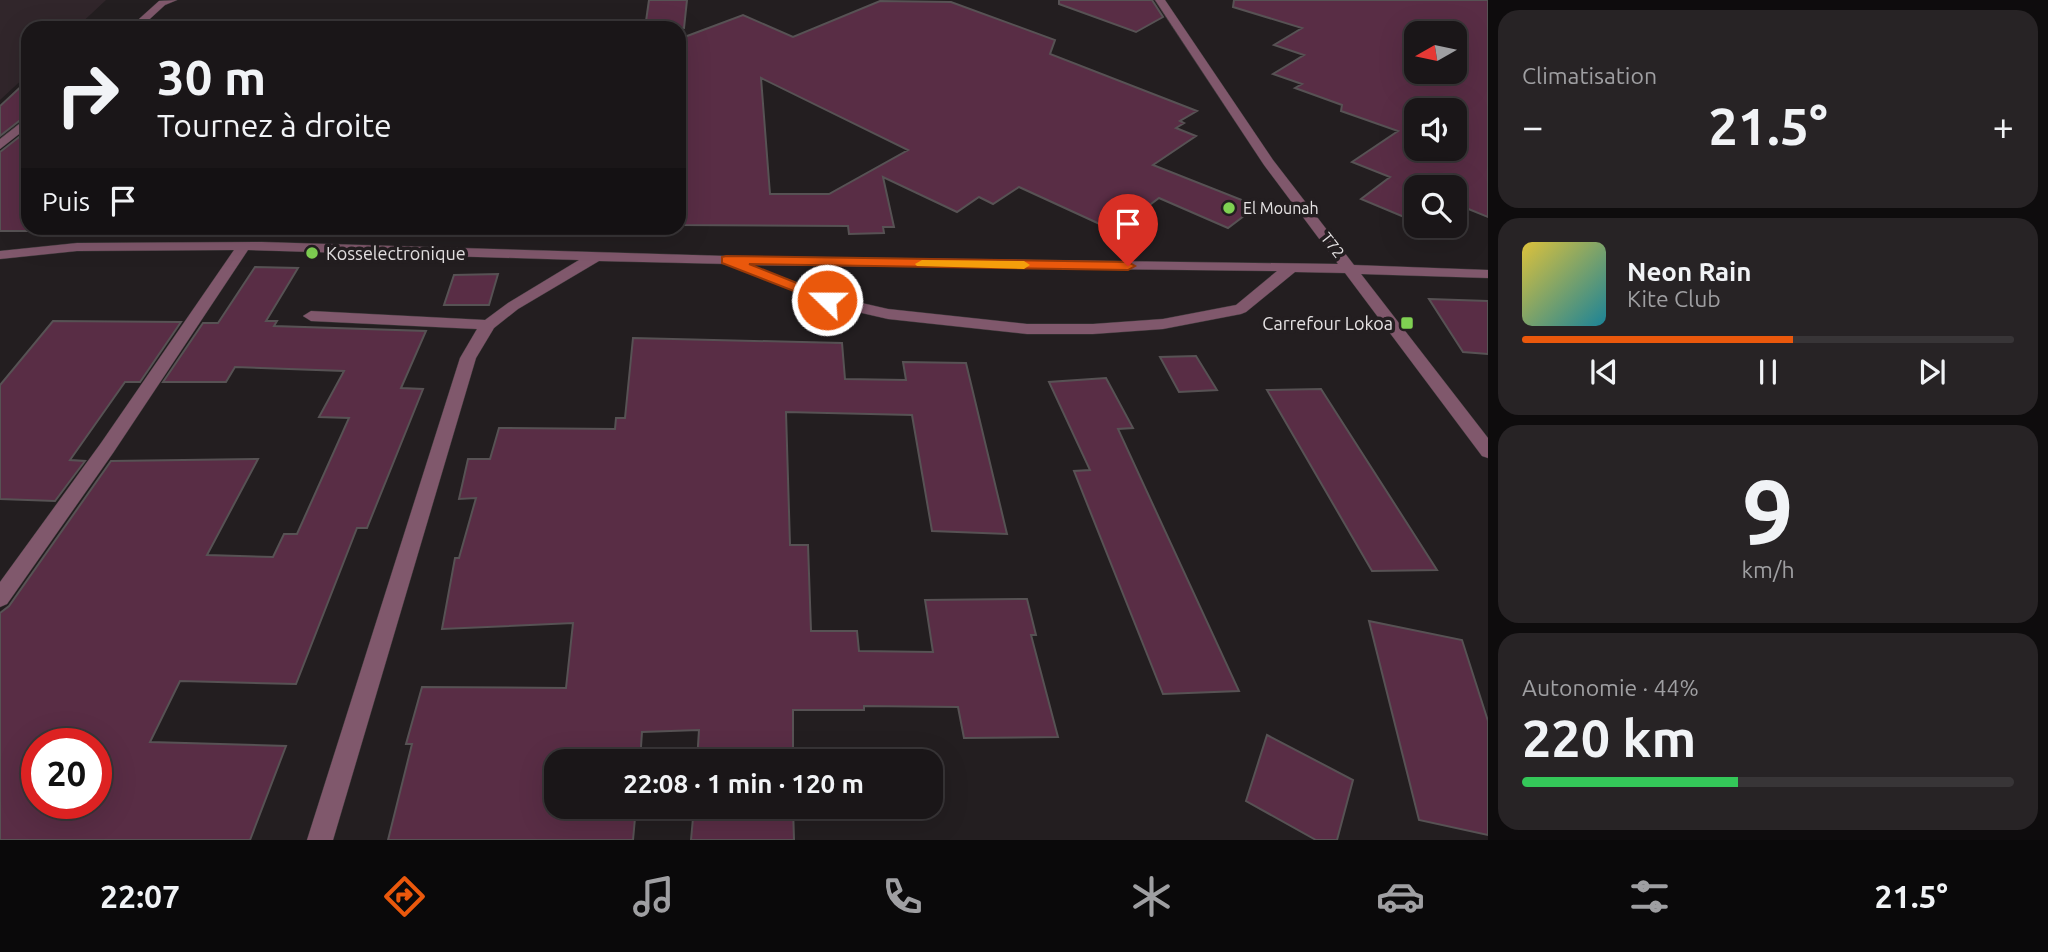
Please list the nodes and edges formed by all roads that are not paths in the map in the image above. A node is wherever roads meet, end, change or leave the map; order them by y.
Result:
1 (145, 0) edge
2 (1160, 0) edge
3 (167, 2) edge
4 (143, 21) edge
5 (21, 127) edge
6 (0, 145) edge
7 (244, 246) junction
8 (0, 255) edge
9 (596, 256) junction
10 (726, 260) junction
11 (1291, 267) junction
12 (1352, 269) junction
13 (1488, 274) edge
14 (311, 316) dead end
15 (488, 325) junction
16 (1488, 451) edge
17 (0, 598) edge
18 (320, 840) edge

1 - 3 street
2 - 12 street, T72
3 - 4 street
5 - 6 street
7 - 8 street
7 - 9 street
7 - 17 street
9 - 10 street
9 - 15 street
10 - 11 street
10 - 11 street
11 - 12 street
12 - 13 street
12 - 16 street, T72
14 - 15 street
15 - 18 street

